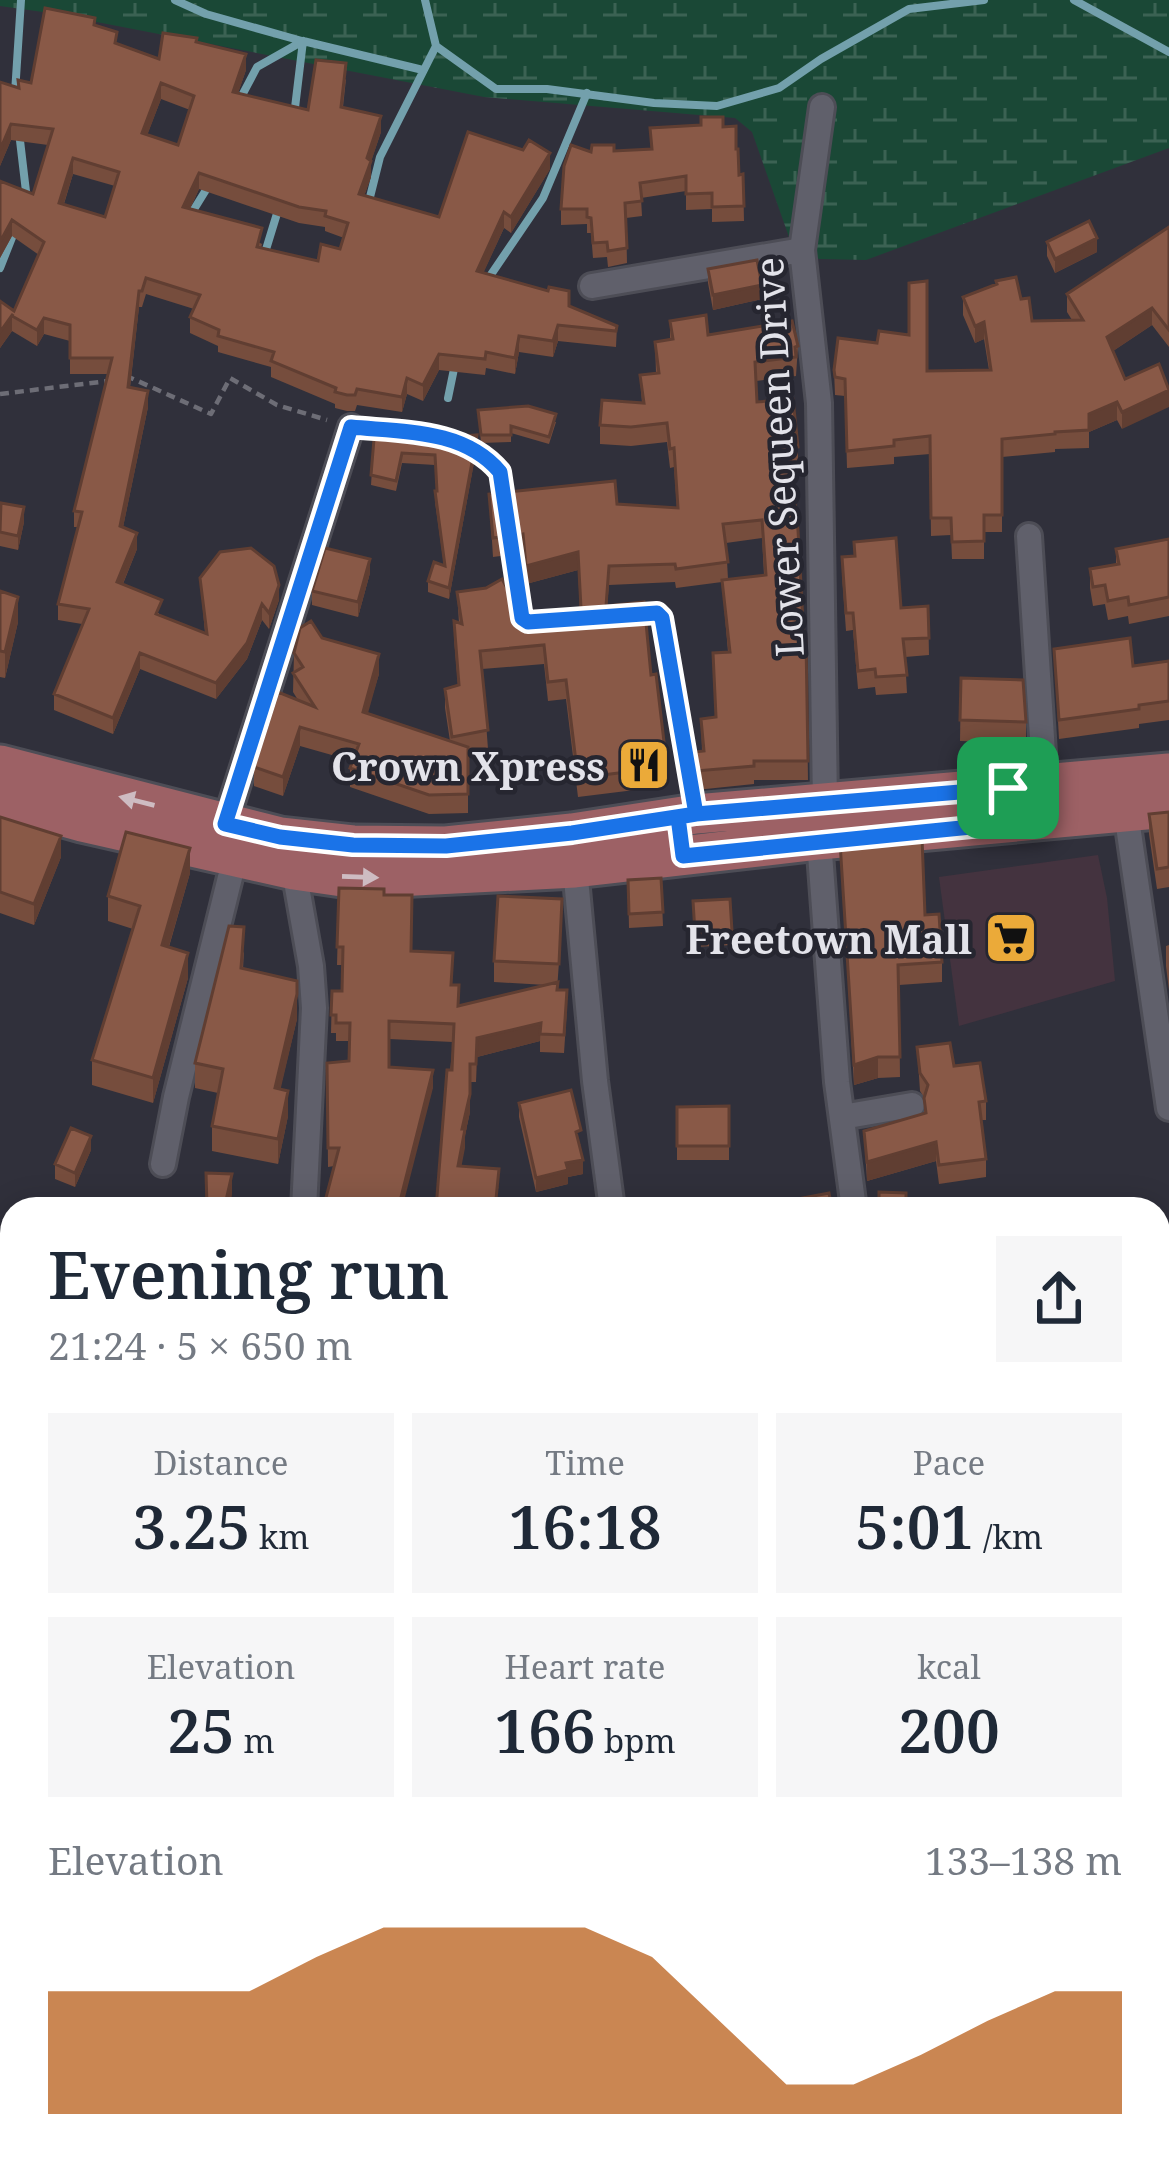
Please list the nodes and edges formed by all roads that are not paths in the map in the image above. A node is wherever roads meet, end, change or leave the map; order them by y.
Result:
1 (822, 107) dead end
2 (802, 250) junction
3 (592, 286) dead end
4 (351, 427) road end
5 (1029, 536) dead end
6 (0, 765) edge
7 (1169, 773) edge
8 (1021, 798) junction
9 (0, 799) edge
10 (1169, 808) edge
11 (1126, 812) junction
12 (822, 822) junction
13 (686, 829) junction
14 (230, 840) junction
15 (575, 868) junction
16 (294, 871) junction
17 (912, 1105) dead end
18 (1169, 1108) edge
19 (842, 1117) junction
20 (163, 1164) dead end
21 (305, 1197) edge
22 (610, 1197) edge
23 (852, 1197) edge

1 - 2 street, Lower Sequeen Drive
2 - 3 street
2 - 12 street, Lower Sequeen Drive
4 - 14 street
5 - 8 street
14 -> 6 main road
7 - 8 main road
8 - 11 main road
8 - 12 main road
9 - 14 main road
10 - 11 main road
11 - 18 street
12 - 13 main road
12 - 19 street, Lower Sequeen Drive
13 - 14 main road
13 - 15 main road
14 - 16 main road
14 - 20 street
16 -> 15 main road
15 - 22 street
16 - 21 street
17 - 19 street
19 - 23 street, Lower Sequeen Drive

